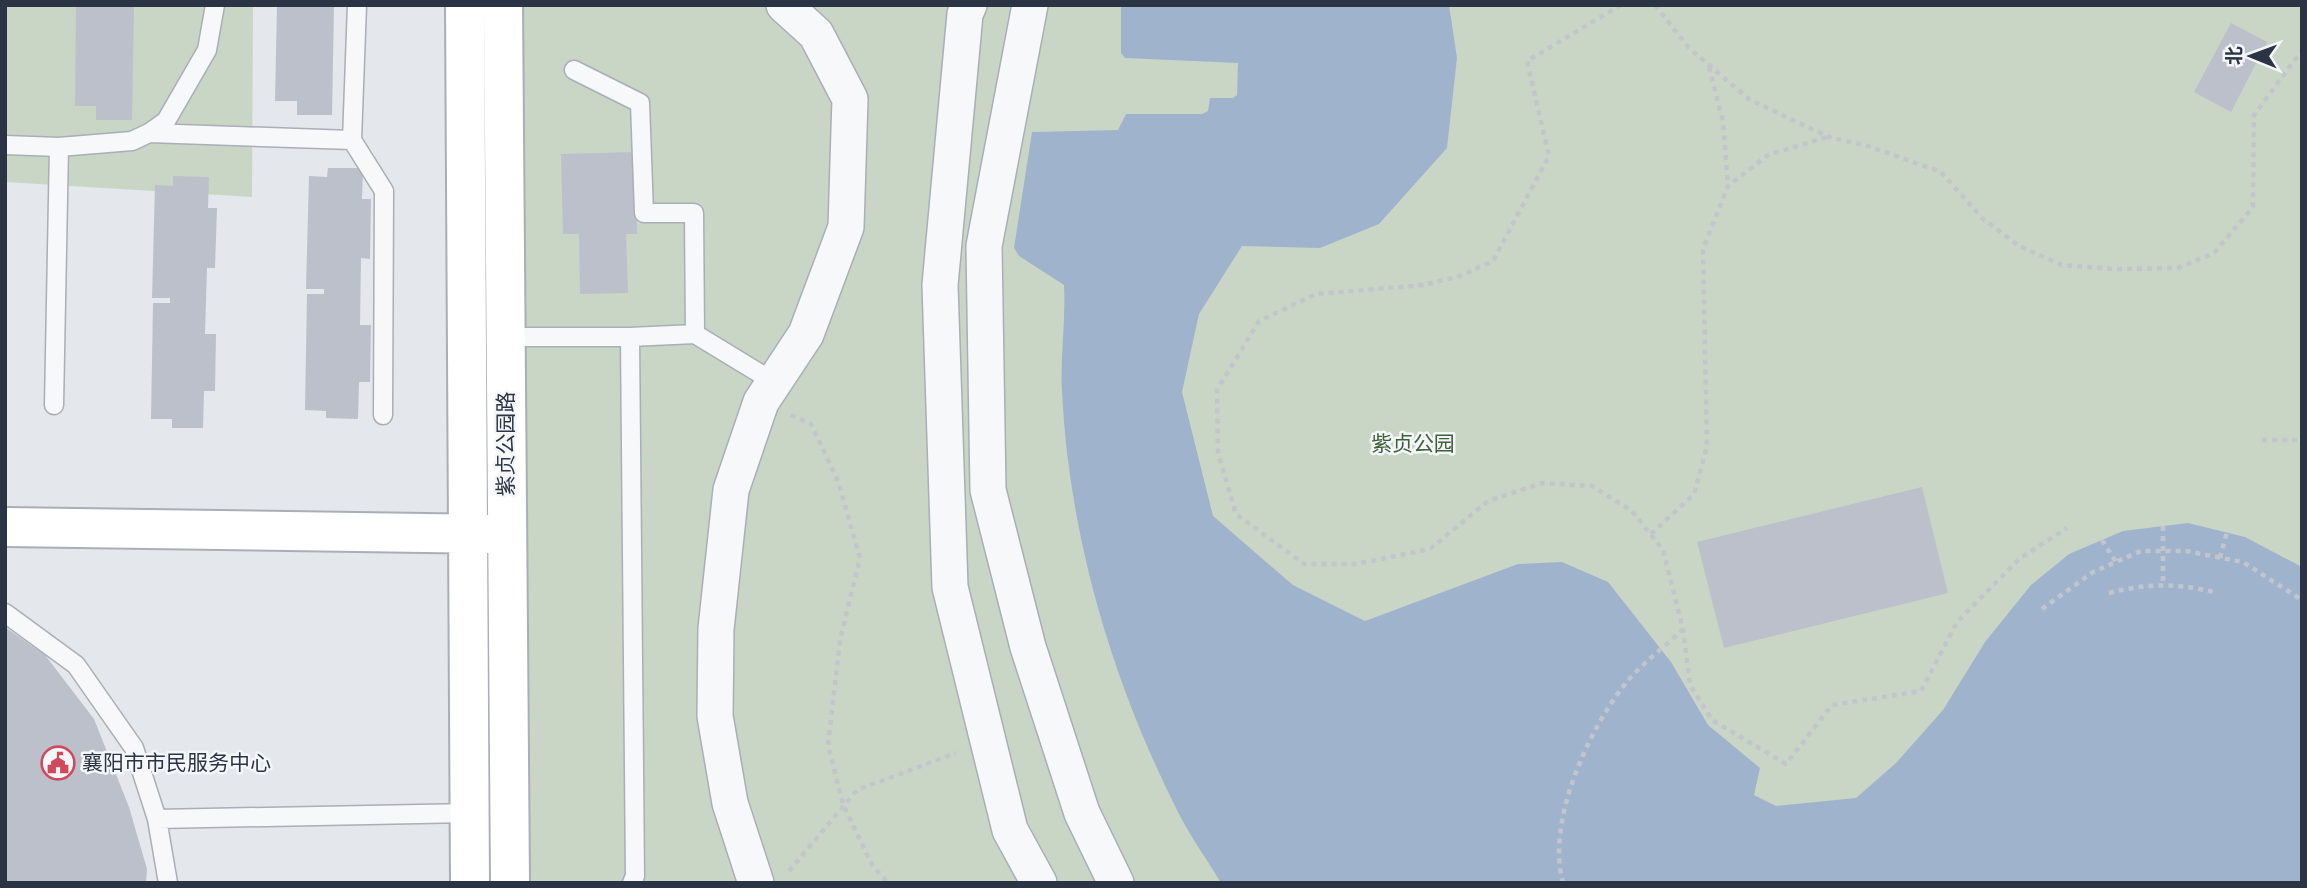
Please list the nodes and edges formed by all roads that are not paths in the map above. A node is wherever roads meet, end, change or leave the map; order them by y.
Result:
1 (215, 5) edge
2 (357, 5) edge
3 (465, 5) edge
4 (503, 5) edge
5 (784, 5) edge
6 (969, 5) edge
7 (1030, 5) edge
8 (574, 70) dead end
9 (149, 133) junction
10 (352, 140) junction
11 (5, 145) edge
12 (59, 147) junction
13 (695, 334) junction
14 (505, 337) junction
15 (629, 337) junction
16 (768, 392) junction
17 (54, 405) dead end
18 (383, 415) dead end
19 (5, 527) edge
20 (468, 534) junction
21 (507, 534) junction
22 (5, 613) edge
23 (470, 813) junction
24 (157, 819) junction
25 (772, 878) edge
26 (168, 883) edge
27 (470, 883) edge
28 (510, 883) edge
29 (632, 883) edge
30 (1039, 883) edge
31 (1116, 883) edge

1 - 9 lane
2 - 10 lane
3 - 20 street, 紫贞公园路
4 - 14 street, 紫贞公园路
5 - 16 street
6 - 30 street
7 - 31 street
8 - 13 lane
9 - 10 lane
9 - 12 lane
10 - 18 lane
11 - 12 lane
12 - 17 lane
13 - 15 lane
13 - 16 lane
14 - 15 lane
14 - 21 street, 紫贞公园路
15 - 29 lane
16 - 25 street
19 - 20 street
20 - 21 street
20 - 23 street, 紫贞公园路
21 - 28 street, 紫贞公园路
22 - 24 lane
23 - 24 lane
23 - 27 street, 紫贞公园路
24 - 26 lane

